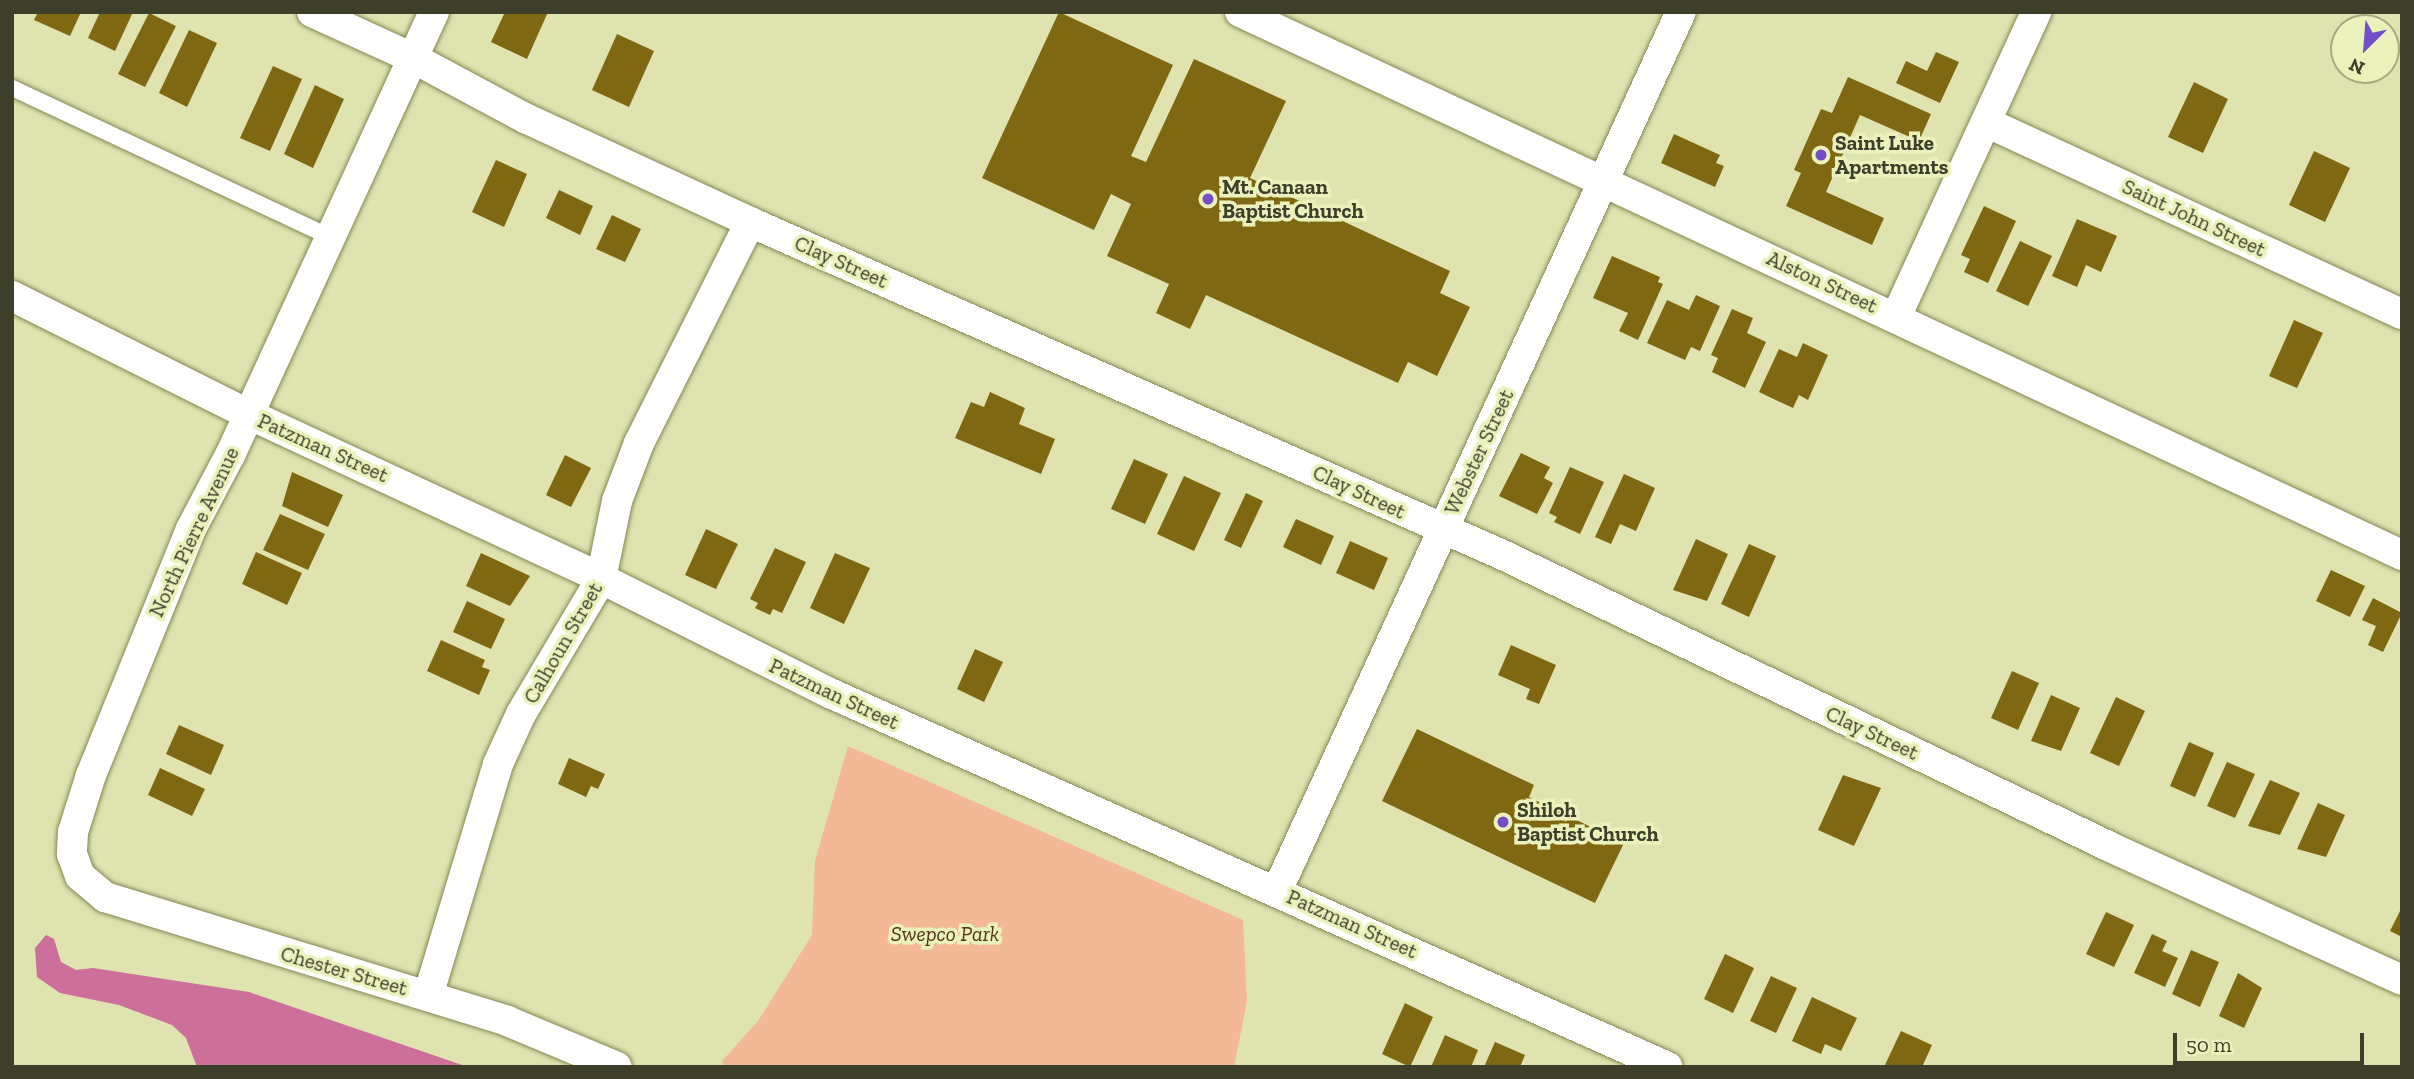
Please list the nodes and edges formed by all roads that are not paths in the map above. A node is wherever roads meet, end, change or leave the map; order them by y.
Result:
1 (312, 12) edge
2 (434, 12) edge
3 (1240, 12) edge
4 (1681, 12) edge
5 (2036, 12) edge
6 (1270, 20) edge
7 (413, 58) junction
8 (12, 88) edge
9 (1986, 122) junction
10 (1603, 184) junction
11 (750, 222) junction
12 (330, 237) junction
13 (12, 296) edge
14 (2402, 314) edge
15 (1896, 317) junction
16 (248, 414) junction
17 (1442, 531) junction
18 (2402, 555) edge
19 (601, 579) junction
20 (77, 869) joint
21 (1277, 891) junction
22 (2402, 980) edge
23 (428, 996) junction
24 (617, 1067) edge
25 (1668, 1067) edge

1 - 7 street, Clay Street
2 - 7 street, North Pierre Avenue
3 - 6 street, Alston Street
4 - 10 street, Webster Street
5 - 9 street
6 - 10 street, Alston Street
7 - 11 street, Clay Street
7 - 12 street, North Pierre Avenue
8 - 12 lane
9 - 14 street, Saint John Street
9 - 15 street
10 - 15 street, Alston Street
10 - 17 street, Webster Street
11 - 17 street, Clay Street
11 - 19 street, Calhoun Street
12 - 16 street, North Pierre Avenue
13 - 16 street, Patzman Street
15 - 18 street, Alston Street
16 - 19 street, Patzman Street
16 - 20 street, North Pierre Avenue
17 - 21 street, Webster Street
17 - 22 street, Clay Street
19 - 21 street, Patzman Street
19 - 23 street, Calhoun Street
20 - 23 street, Chester Street
21 - 25 street, Patzman Street
23 - 24 street, Chester Street

